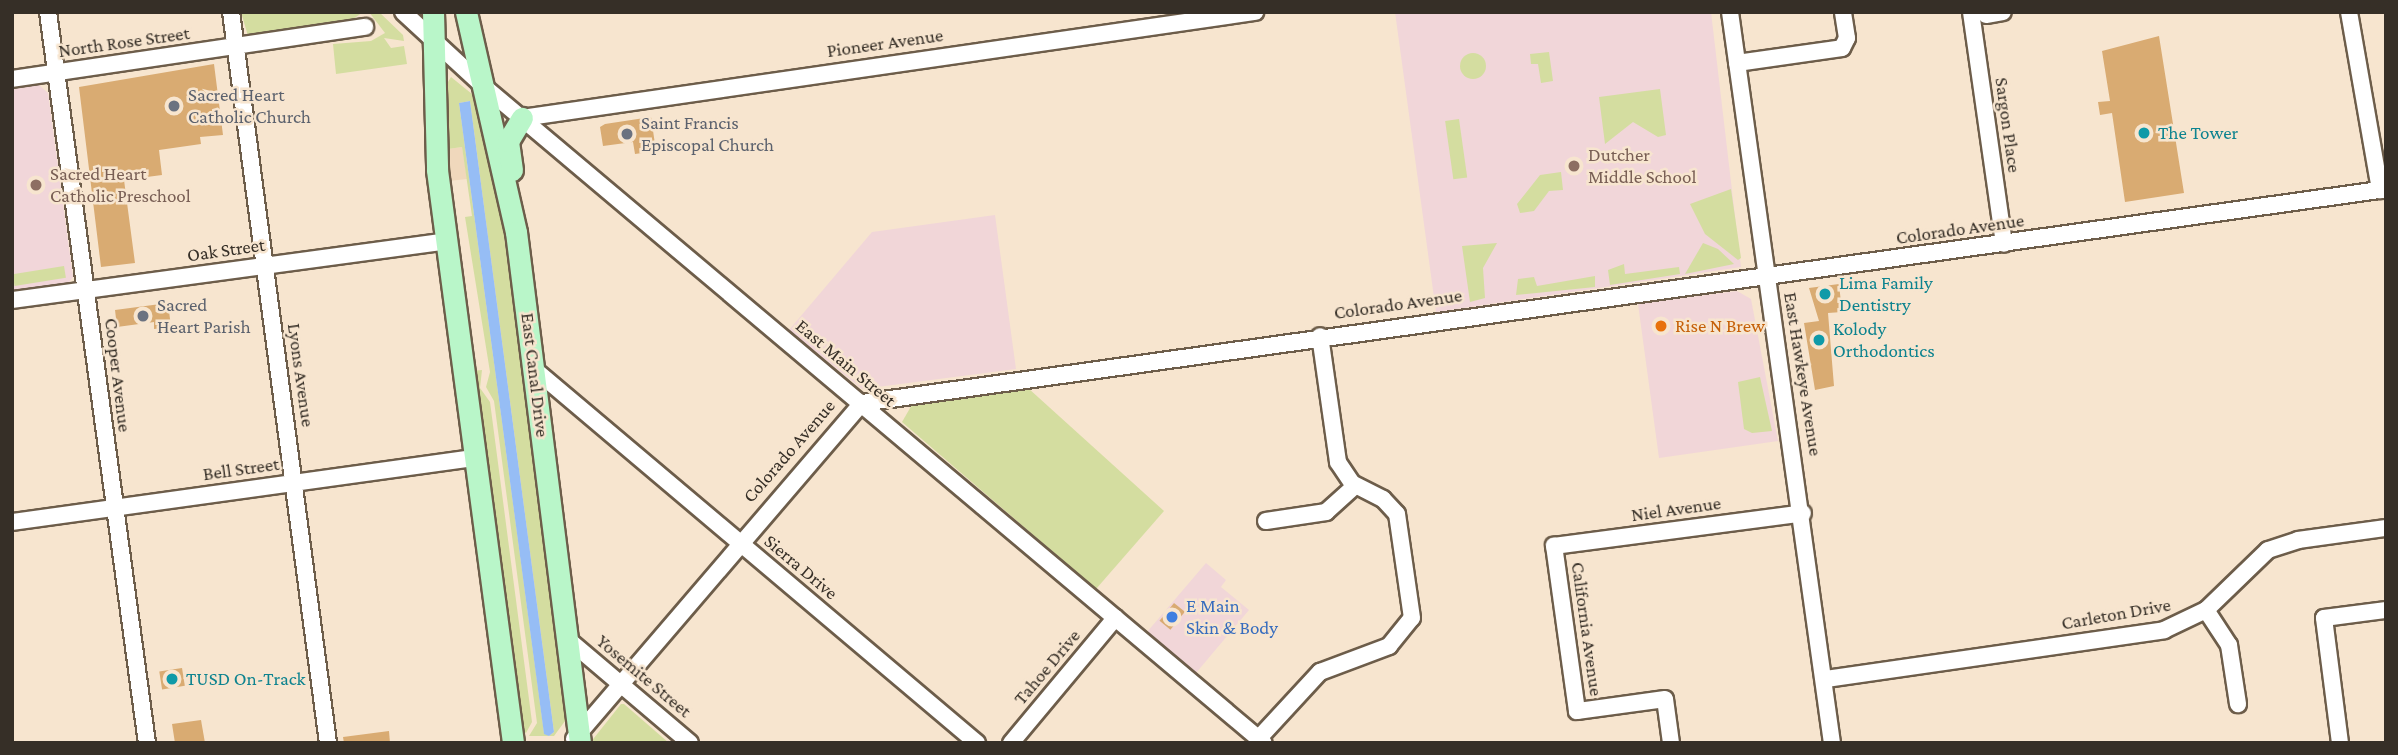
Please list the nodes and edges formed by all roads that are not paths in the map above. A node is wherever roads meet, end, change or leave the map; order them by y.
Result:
1 (48, 12) edge
2 (231, 12) edge
3 (403, 12) edge
4 (433, 12) edge
5 (466, 12) edge
6 (1255, 12) edge
7 (1730, 12) edge
8 (1843, 12) edge
9 (2003, 12) edge
10 (2348, 12) edge
11 (1978, 14) edge
12 (1143, 20) edge
13 (365, 27) dead end
14 (433, 38) junction
15 (236, 48) junction
16 (1737, 63) junction
17 (57, 73) junction
18 (12, 79) edge
19 (481, 84) junction
20 (522, 118) junction
21 (2383, 190) edge
22 (516, 232) junction
23 (446, 241) junction
24 (2004, 244) junction
25 (265, 266) junction
26 (1766, 277) junction
27 (86, 290) junction
28 (12, 300) edge
29 (1320, 336) junction
30 (534, 369) junction
31 (906, 395) junction
32 (862, 403) junction
33 (904, 439) junction
34 (475, 458) junction
35 (294, 483) junction
36 (1355, 486) junction
37 (114, 508) junction
38 (1803, 513) junction
39 (1266, 521) dead end
40 (12, 522) edge
41 (2386, 528) edge
42 (739, 542) junction
43 (1554, 547) joint
44 (2206, 610) junction
45 (2386, 610) edge
46 (1115, 618) junction
47 (571, 642) junction
48 (1826, 679) junction
49 (620, 683) junction
50 (2238, 704) dead end
51 (577, 739) edge
52 (1261, 740) edge
53 (147, 743) edge
54 (328, 743) edge
55 (513, 743) edge
56 (690, 743) edge
57 (977, 743) edge
58 (1011, 743) edge
59 (1671, 743) edge
60 (1832, 743) edge
61 (2340, 743) edge

1 - 17 street, Cooper Avenue
2 - 15 street, Lyons Avenue
3 - 14 street, East Main Street
4 - 14 main road
5 - 19 main road, East Canal Drive
6 - 12 street, Pioneer Avenue
7 - 16 street, East Hawkeye Avenue
8 - 16 street
9 - 11 street
10 - 21 street
11 - 24 street, Sargon Place
12 - 20 street, Pioneer Avenue
13 - 15 street, North Rose Street
14 - 19 street, East Main Street
14 - 23 main road
15 - 17 street, North Rose Street
15 - 25 street, Lyons Avenue
16 - 26 street, East Hawkeye Avenue
17 - 18 street, North Rose Street
17 - 27 street, Cooper Avenue
19 - 20 street, East Main Street
19 - 22 main road, East Canal Drive
20 - 22 main road
20 - 32 street, East Main Street
21 - 24 street, Colorado Avenue
22 - 30 main road, East Canal Drive
23 - 25 street, Oak Street
23 - 34 main road
24 - 26 street, Colorado Avenue
25 - 27 street, Oak Street
25 - 35 street, Lyons Avenue
26 - 29 street, Colorado Avenue
26 - 38 street, East Hawkeye Avenue
27 - 28 street, Oak Street
27 - 37 street, Cooper Avenue
29 - 31 street, Colorado Avenue
29 - 36 street
30 - 42 street, Sierra Drive
30 - 47 main road, East Canal Drive
31 - 32 street, Colorado Avenue
31 - 33 street
32 - 33 street, East Main Street
32 - 42 street, Colorado Avenue
33 - 46 street, East Main Street
34 - 35 street, Bell Street
34 - 55 main road
35 - 37 street, Bell Street
35 - 54 street, Lyons Avenue
36 - 39 street
36 - 52 street
37 - 40 street, Bell Street
37 - 53 street, Cooper Avenue
38 - 43 street, Niel Avenue
38 - 48 street, East Hawkeye Avenue
41 - 44 street, Carleton Drive
42 - 49 street, Colorado Avenue
42 - 57 street, Sierra Drive
43 - 59 street, California Avenue
44 - 48 street, Carleton Drive
44 - 50 street
45 - 61 street
46 - 52 street, East Main Street
46 - 58 street, Tahoe Drive
47 - 49 street, Yosemite Street
47 - 51 main road, East Canal Drive
48 - 60 street, East Hawkeye Avenue
49 - 51 street, Colorado Avenue
49 - 56 street, Yosemite Street

